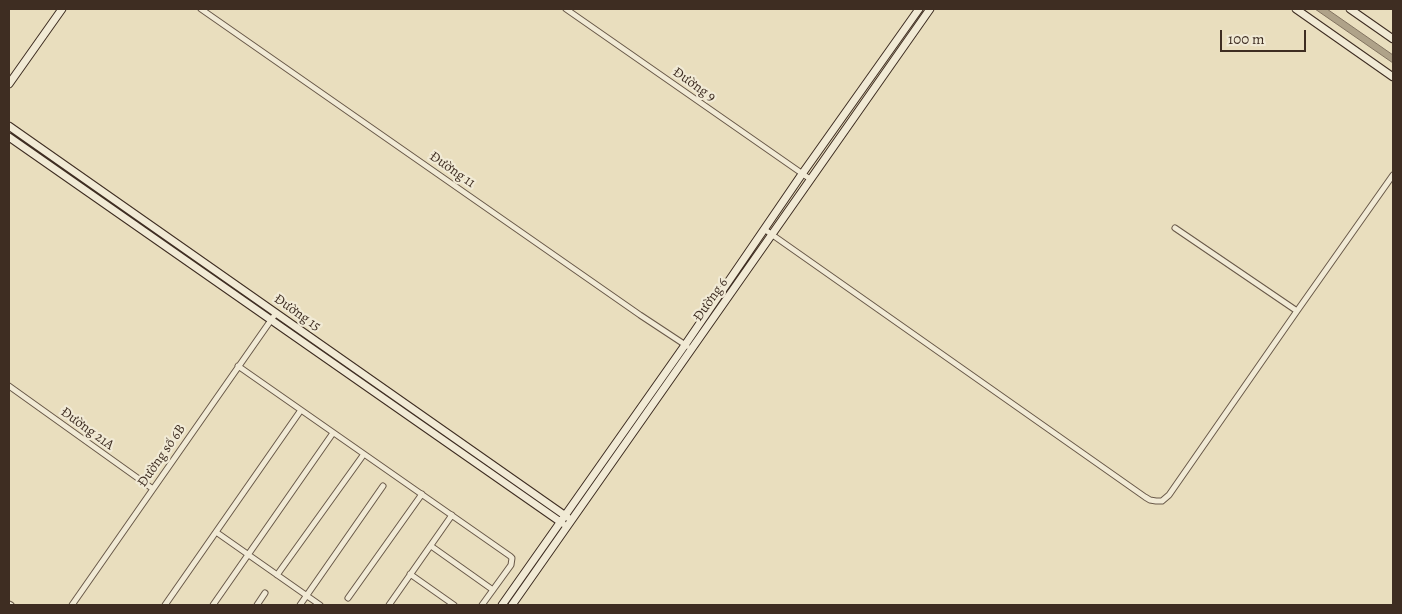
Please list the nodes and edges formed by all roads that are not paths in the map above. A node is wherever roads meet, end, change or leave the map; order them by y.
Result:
1 (62, 9) edge
2 (200, 9) edge
3 (566, 9) edge
4 (919, 9) edge
5 (928, 9) edge
6 (1296, 9) edge
7 (1350, 9) edge
8 (1393, 39) edge
9 (1393, 78) edge
10 (9, 84) edge
11 (9, 126) edge
12 (9, 137) edge
13 (802, 174) junction
14 (1393, 175) edge
15 (810, 179) junction
16 (1175, 228) dead end
17 (764, 229) junction
18 (772, 234) junction
19 (1297, 311) junction
20 (276, 313) junction
21 (271, 320) junction
22 (688, 347) junction
23 (238, 366) junction
24 (9, 386) edge
25 (301, 410) junction
26 (333, 433) junction
27 (465, 450) junction
28 (364, 454) junction
29 (383, 486) dead end
30 (153, 489) junction
31 (422, 494) junction
32 (452, 515) junction
33 (562, 519) junction
34 (569, 523) junction
35 (216, 532) junction
36 (431, 546) junction
37 (248, 554) junction
38 (277, 574) junction
39 (410, 574) junction
40 (493, 590) junction
41 (265, 592) dead end
42 (307, 596) junction
43 (348, 598) dead end
44 (72, 605) edge
45 (166, 605) edge
46 (213, 605) edge
47 (257, 605) edge
48 (300, 605) edge
49 (320, 605) edge
50 (390, 605) edge
51 (454, 605) edge
52 (482, 605) edge
53 (502, 605) edge
54 (512, 605) edge

1 - 10 main road
2 - 22 street, Đường 11
3 - 13 street, Đường 9
4 - 13 main road, Đường 6
5 - 15 main road, Đường 6
6 - 9 main road
7 - 8 main road
11 - 20 main road, Đường 15
12 - 21 main road, Đường 15
13 - 15 street, Đường 9
13 - 17 main road, Đường 6
14 - 19 street
15 - 18 main road, Đường 6
16 - 19 street
17 - 18 street
17 - 22 main road, Đường 6
18 - 19 street
18 - 22 main road, Đường 6
20 - 21 street, Đường số 6B
20 - 27 main road, Đường 15
21 - 23 street, Đường số 6B
21 - 27 main road, Đường 15
22 - 33 main road, Đường 6
22 - 34 main road, Đường 6
23 - 25 street
23 - 30 street, Đường số 6B
24 - 30 street, Đường 21A
25 - 26 street
25 - 35 street
26 - 28 street
26 - 37 street
27 - 33 main road, Đường 15
28 - 31 street
28 - 38 street
29 - 42 street
30 - 44 street, Đường số 6B
31 - 32 street
31 - 43 street
32 - 36 street
32 - 40 street
33 - 34 main road, Đường 15
33 - 53 main road, Đường 6
34 - 54 main road, Đường 6
35 - 37 street
35 - 45 street
36 - 39 street
36 - 40 street
37 - 38 street
37 - 46 street
38 - 42 street
39 - 50 street
39 - 51 street
40 - 52 street
41 - 47 street
42 - 48 street
42 - 49 street

